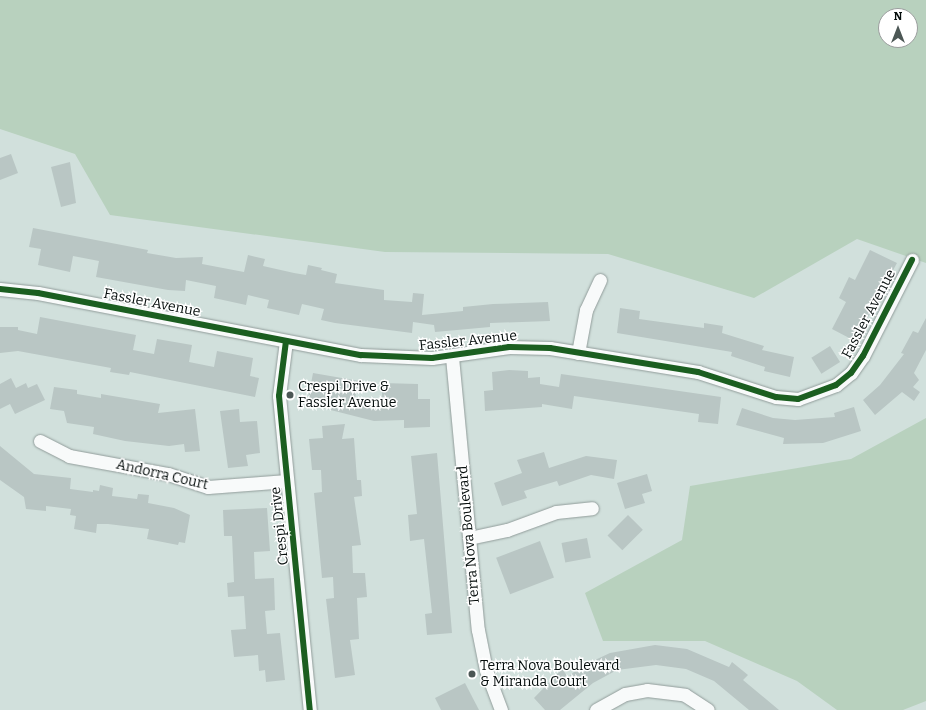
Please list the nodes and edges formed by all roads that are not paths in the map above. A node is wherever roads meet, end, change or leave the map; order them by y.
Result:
1 (912, 260) dead end
2 (600, 280) dead end
3 (0, 289) edge
4 (286, 341) junction
5 (578, 353) junction
6 (452, 357) junction
7 (40, 441) dead end
8 (287, 481) junction
9 (592, 508) dead end
10 (469, 538) junction
11 (310, 710) edge
12 (501, 710) edge
13 (596, 710) edge
14 (708, 710) edge

1 - 5 street, Fassler Avenue
2 - 5 street
3 - 4 street, Fassler Avenue
4 - 6 street, Fassler Avenue
4 - 8 street, Crespi Drive
5 - 6 street, Fassler Avenue
6 - 10 street, Terra Nova Boulevard
7 - 8 street, Andorra Court
8 - 11 street, Crespi Drive
9 - 10 street
10 - 12 street, Terra Nova Boulevard
13 - 14 street

